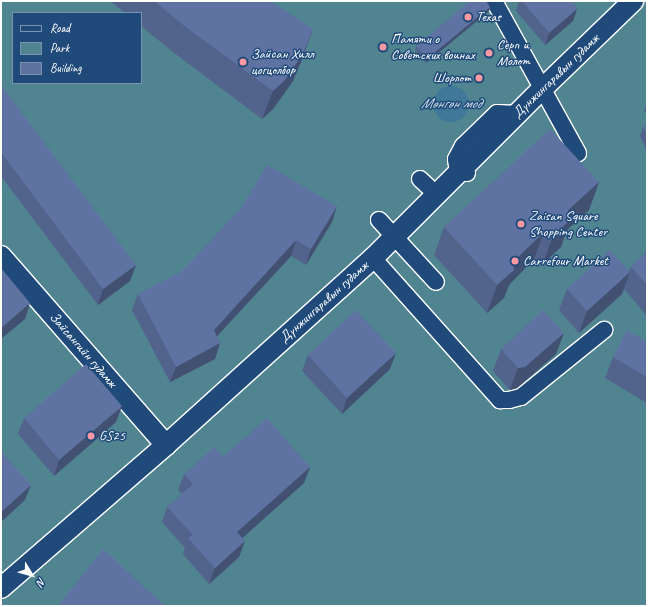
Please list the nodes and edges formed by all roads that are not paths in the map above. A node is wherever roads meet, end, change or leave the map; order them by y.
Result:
1 (494, 1) edge
2 (633, 1) edge
3 (538, 92) junction
4 (578, 153) dead end
5 (458, 172) junction
6 (420, 179) dead end
7 (436, 194) junction
8 (379, 220) dead end
9 (394, 236) junction
10 (1, 256) edge
11 (372, 258) junction
12 (436, 282) dead end
13 (604, 330) dead end
14 (166, 445) junction
15 (1, 588) edge

1 - 3 street
2 - 3 main road, Дүнжингаравын гудамж
3 - 4 street
3 - 5 main road, Дүнжингаравын гудамж
3 - 5 street
5 - 7 main road, Дүнжингаравын гудамж
6 - 7 street
7 - 9 main road, Дүнжингаравын гудамж
8 - 9 street
9 - 11 main road, Дүнжингаравын гудамж
9 - 12 street
10 - 14 main road, Зайсангийн гудамж
11 - 13 street
11 - 14 main road, Дүнжингаравын гудамж
14 - 15 main road, Дүнжингаравын гудамж

